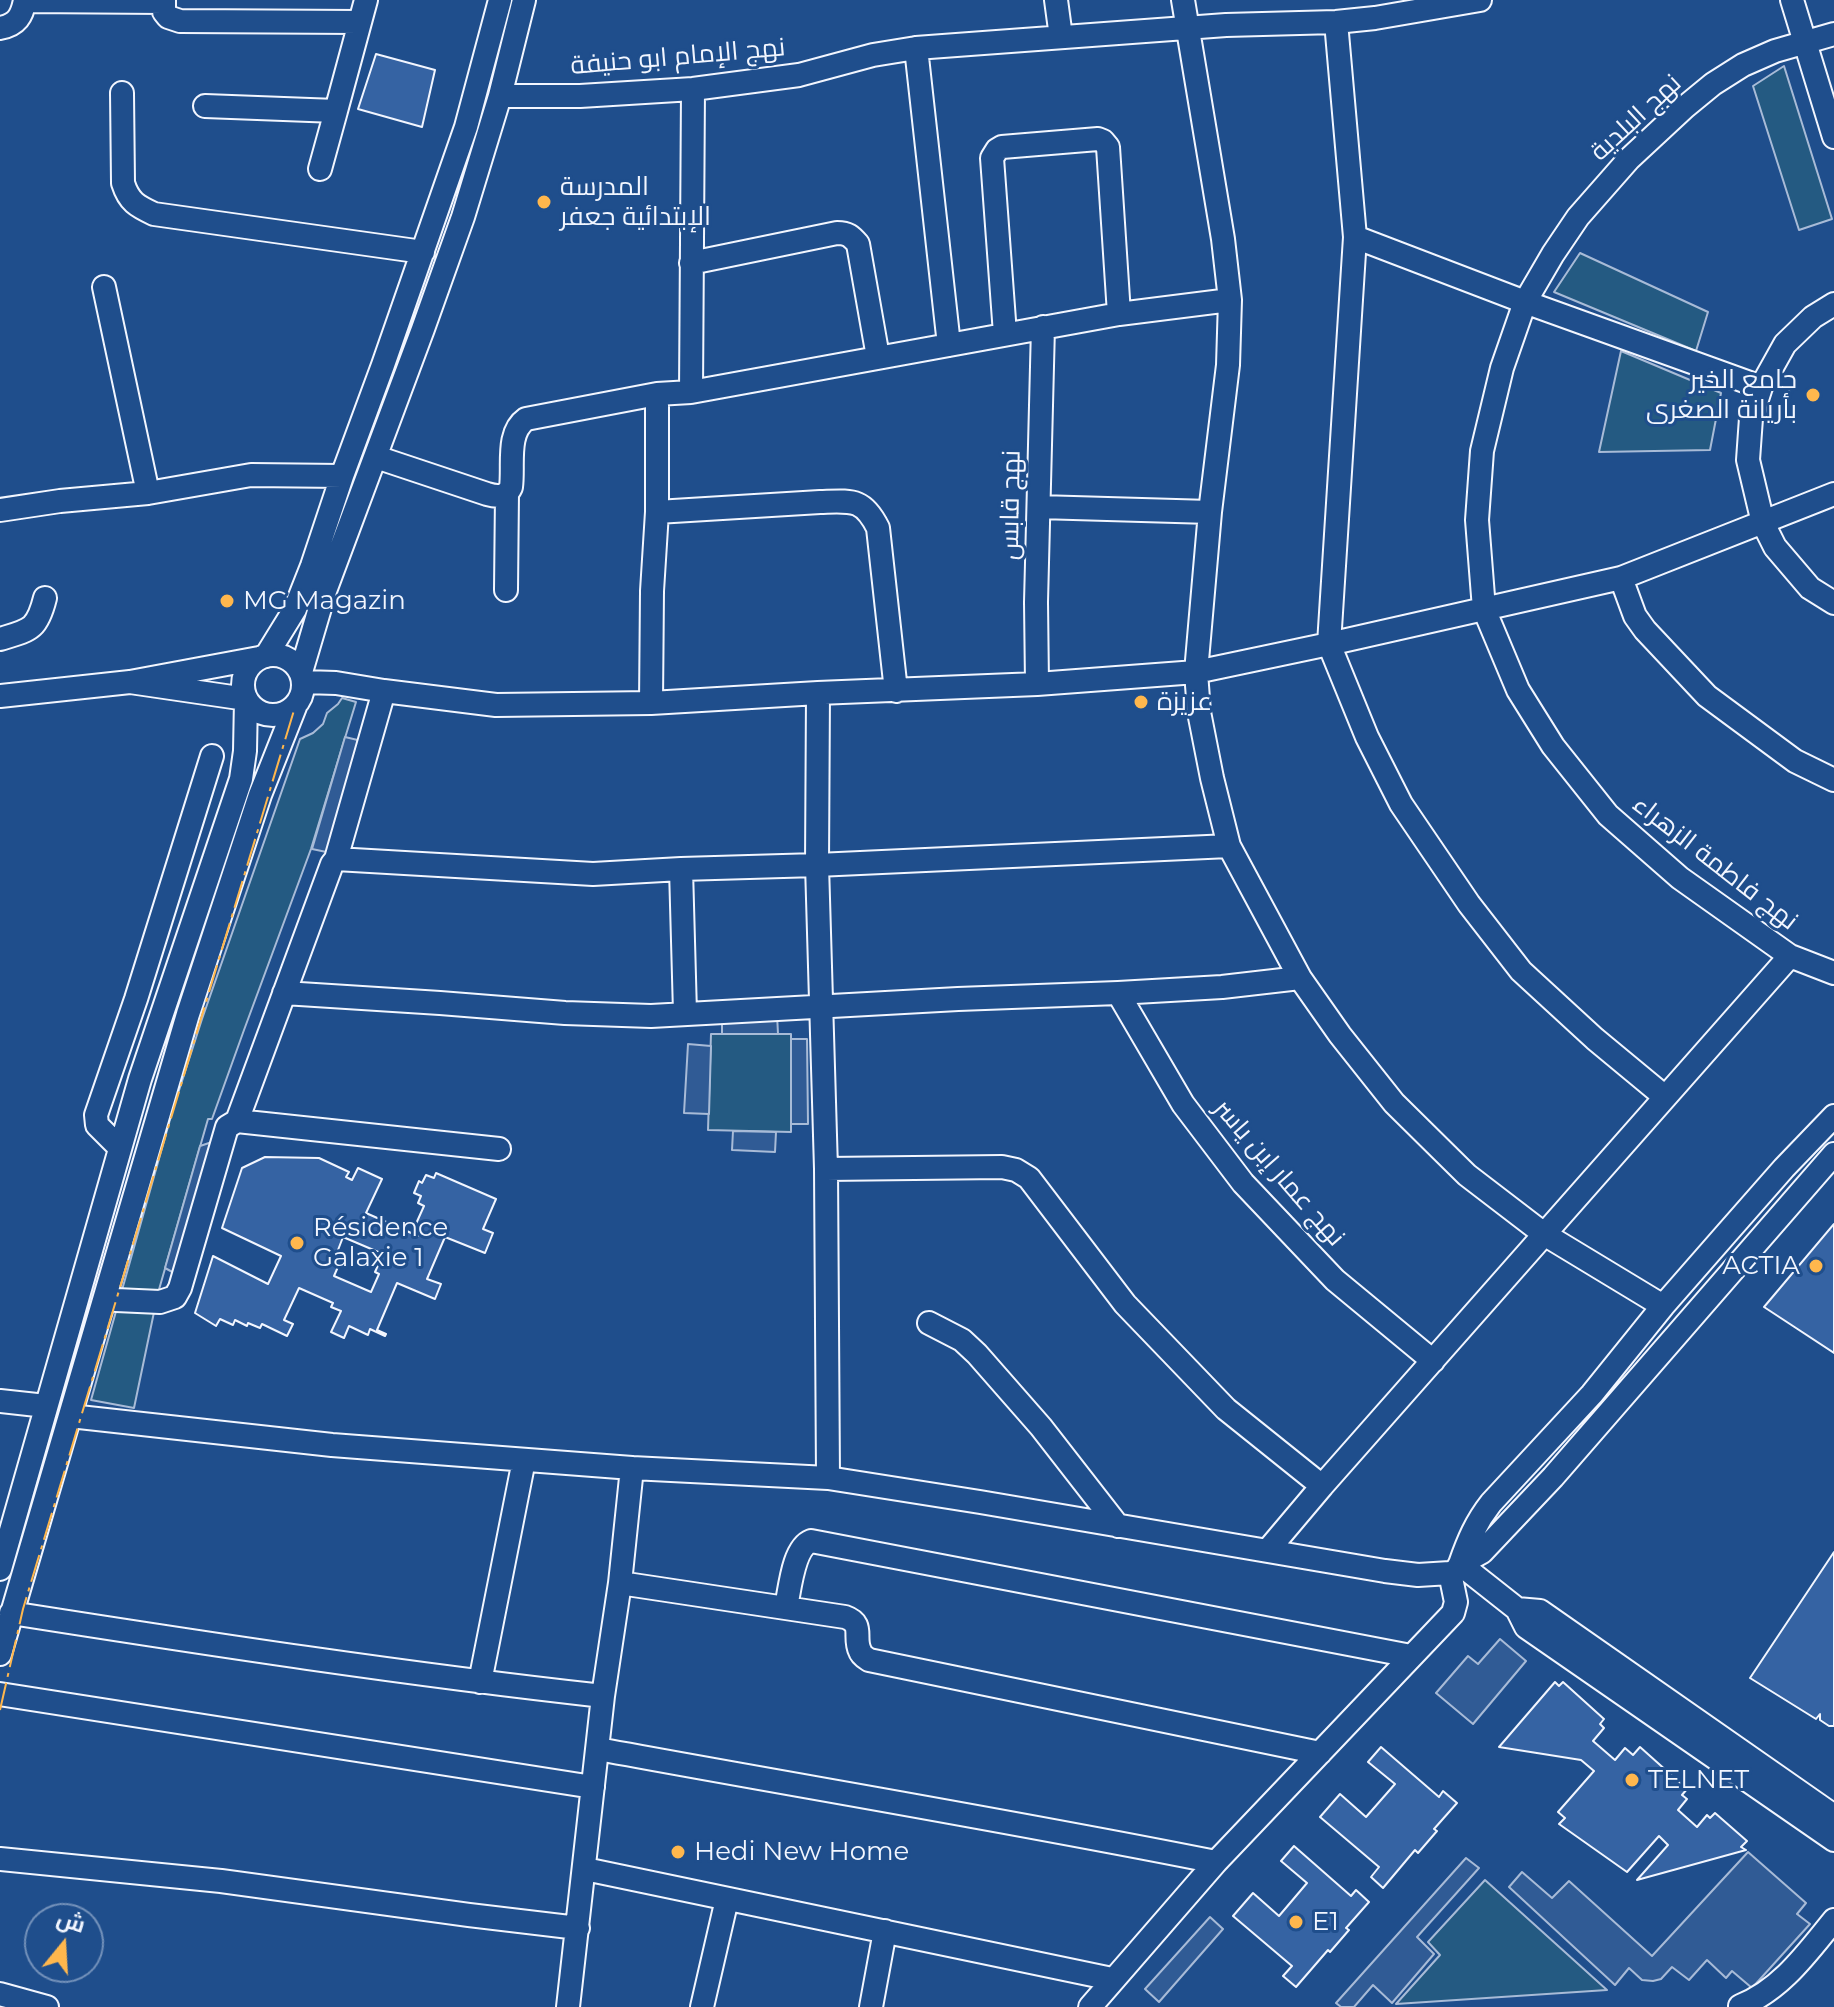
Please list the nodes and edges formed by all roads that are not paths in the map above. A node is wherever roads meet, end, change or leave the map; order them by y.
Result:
1 (26, 0) edge
2 (366, 0) edge
3 (500, 0) edge
4 (524, 0) edge
5 (1056, 0) edge
6 (1183, 0) edge
7 (1308, 0) edge
8 (1480, 0) edge
9 (1792, 0) edge
10 (164, 1) edge
11 (1423, 4) edge
12 (359, 22) junction
13 (1336, 22) junction
14 (1312, 23) junction
15 (0, 28) edge
16 (1188, 28) junction
17 (1834, 34) edge
18 (1061, 37) junction
19 (1805, 43) junction
20 (916, 48) junction
21 (693, 89) junction
22 (122, 93) dead end
23 (500, 96) junction
24 (205, 106) dead end
25 (336, 111) junction
26 (1834, 137) edge
27 (320, 169) dead end
28 (1355, 237) junction
29 (423, 252) junction
30 (691, 263) junction
31 (104, 287) dead end
32 (1230, 300) junction
33 (1525, 302) junction
34 (1834, 304) edge
35 (1119, 314) junction
36 (1043, 327) junction
37 (1005, 334) junction
38 (949, 345) junction
39 (878, 357) junction
40 (1761, 387) junction
41 (691, 392) junction
42 (657, 394) junction
43 (376, 457) junction
44 (342, 476) junction
45 (148, 493) junction
46 (507, 493) junction
47 (1834, 494) edge
48 (1039, 507) junction
49 (0, 510) edge
50 (657, 512) junction
51 (1210, 512) junction
52 (1763, 523) junction
53 (1621, 578) junction
54 (506, 590) dead end
55 (45, 598) dead end
56 (1834, 603) edge
57 (1484, 609) junction
58 (0, 639) edge
59 (1329, 644) junction
60 (263, 657) junction
61 (1196, 672) junction
62 (302, 677) junction
63 (130, 682) junction
64 (1037, 684) junction
65 (384, 691) junction
66 (896, 691) junction
67 (818, 693) junction
68 (0, 696) edge
69 (246, 699) junction
70 (651, 703) junction
71 (295, 707) junction
72 (212, 756) dead end
73 (1834, 780) edge
74 (1229, 846) junction
75 (336, 859) junction
76 (817, 865) junction
77 (681, 869) junction
78 (1790, 956) junction
79 (1834, 973) edge
80 (1300, 978) junction
81 (284, 993) junction
82 (1118, 993) junction
83 (822, 1007) junction
84 (685, 1013) junction
85 (1665, 1097) junction
86 (1834, 1116) edge
87 (237, 1121) junction
88 (120, 1148) junction
89 (499, 1149) dead end
90 (1834, 1154) edge
91 (826, 1169) junction
92 (1544, 1234) junction
93 (116, 1300) dead end
94 (1663, 1306) junction
95 (929, 1323) dead end
96 (1433, 1361) junction
97 (3, 1401) edge
98 (46, 1406) junction
99 (70, 1416) junction
100 (0, 1424) edge
101 (524, 1460) junction
102 (632, 1468) junction
103 (27, 1474) junction
104 (828, 1478) junction
105 (50, 1481) junction
106 (1322, 1486) junction
107 (1118, 1526) junction
108 (1268, 1550) junction
109 (0, 1569) edge
110 (1455, 1569) junction
111 (620, 1583) junction
112 (786, 1607) junction
113 (11, 1613) junction
114 (0, 1654) edge
115 (1411, 1656) junction
116 (480, 1682) junction
117 (0, 1694) edge
118 (603, 1696) junction
119 (598, 1749) junction
120 (1320, 1753) junction
121 (593, 1787) junction
122 (1792, 1800) junction
123 (1834, 1816) edge
124 (1834, 1840) edge
125 (0, 1859) edge
126 (1216, 1862) junction
127 (585, 1869) junction
128 (727, 1899) junction
129 (1834, 1920) edge
130 (578, 1928) junction
131 (885, 1931) junction
132 (1112, 1979) junction
133 (0, 1994) edge
134 (1740, 2006) edge
135 (47, 2007) edge
136 (568, 2007) edge
137 (702, 2007) edge
138 (871, 2007) edge
139 (1090, 2007) edge

1 - 10 street
1 - 15 street
2 - 12 street
3 - 29 street
4 - 23 street
5 - 18 street
6 - 16 street
7 - 14 street
8 - 11 street, نهج الإمام ابو حنيفة
9 - 19 street
10 - 12 street
11 - 13 street, نهج الإمام ابو حنيفة
12 - 25 street
13 - 14 street, نهج الإمام ابو حنيفة
13 - 28 street
14 - 16 street, نهج الإمام ابو حنيفة
16 - 18 street, نهج الإمام ابو حنيفة
16 - 32 street
17 - 19 street, نهج البلدية
18 - 20 street, نهج الإمام ابو حنيفة
19 - 26 street
19 - 33 street, نهج البلدية
20 - 21 street, نهج الإمام ابو حنيفة
20 - 38 street
21 - 23 street, نهج الإمام ابو حنيفة
21 - 30 street
22 - 29 street
23 - 43 street
24 - 25 street
25 - 27 street
28 - 33 street
28 - 59 street
29 - 44 street
30 - 39 street
30 - 41 street
31 - 45 street
32 - 35 street
32 - 51 street
33 - 40 street
33 - 57 street, نهج البلدية
34 - 40 street
35 - 36 street
35 - 37 street
36 - 37 street
36 - 48 street, نهج قابس
37 - 38 street
38 - 39 street
39 - 41 street
40 - 52 street
41 - 42 street
42 - 46 street
42 - 50 street
43 - 46 street
43 - 62 street
44 - 45 street
44 - 60 street
45 - 49 street
46 - 54 street
47 - 52 street
48 - 51 street
48 - 64 street, نهج قابس
50 - 66 street
50 - 70 street
51 - 61 street
52 - 53 street
52 - 56 street
53 - 57 street
53 - 73 street
55 - 58 street
57 - 59 street
57 - 78 street, نهج فاطمة الزهراء
59 - 61 street
59 - 85 street
60 - 62 street
60 - 63 street
60 - 69 street
61 - 64 street
61 - 74 street
62 - 65 street
62 - 71 street
63 - 68 street
63 - 69 street
64 - 66 street
65 - 70 street
65 - 75 street
66 - 67 street
67 - 70 street
67 - 76 street
69 - 71 street
69 - 88 street
71 - 99 street
72 - 88 street
74 - 76 street
74 - 80 street
75 - 77 street
75 - 81 street
76 - 77 street
76 - 83 street
77 - 84 street
78 - 79 street, نهج فاطمة الزهراء
78 - 85 street
80 - 82 street
80 - 92 street
81 - 84 street
81 - 87 street
82 - 83 street
82 - 96 street, نهج عمار إبن ياسر
83 - 84 street
83 - 91 street
85 - 92 street
86 - 94 street
87 - 89 street
87 - 93 street
88 - 98 street
90 - 110 street
91 - 104 street
91 - 106 street
92 - 94 street
92 - 96 street
94 - 110 street
95 - 107 street
96 - 106 street
97 - 98 street
97 - 100 street
98 - 103 street
99 - 101 street
99 - 105 street
101 - 102 street
101 - 116 street
102 - 104 street
102 - 111 street
103 - 105 street
103 - 109 street
104 - 107 street
105 - 113 street
106 - 108 street
107 - 108 street
108 - 110 street
110 - 115 street
110 - 122 street
111 - 112 street
111 - 118 street
112 - 115 street
112 - 120 street
113 - 114 street
113 - 116 street
115 - 120 street
116 - 118 street
117 - 121 street
118 - 119 street
119 - 121 street
119 - 126 street
120 - 126 street
121 - 127 street
122 - 123 street
122 - 124 street
125 - 130 street
126 - 132 street
127 - 128 street
127 - 130 street
128 - 131 street
128 - 137 street
129 - 134 street
130 - 136 street
131 - 132 street
131 - 138 street
132 - 139 street
133 - 135 street

